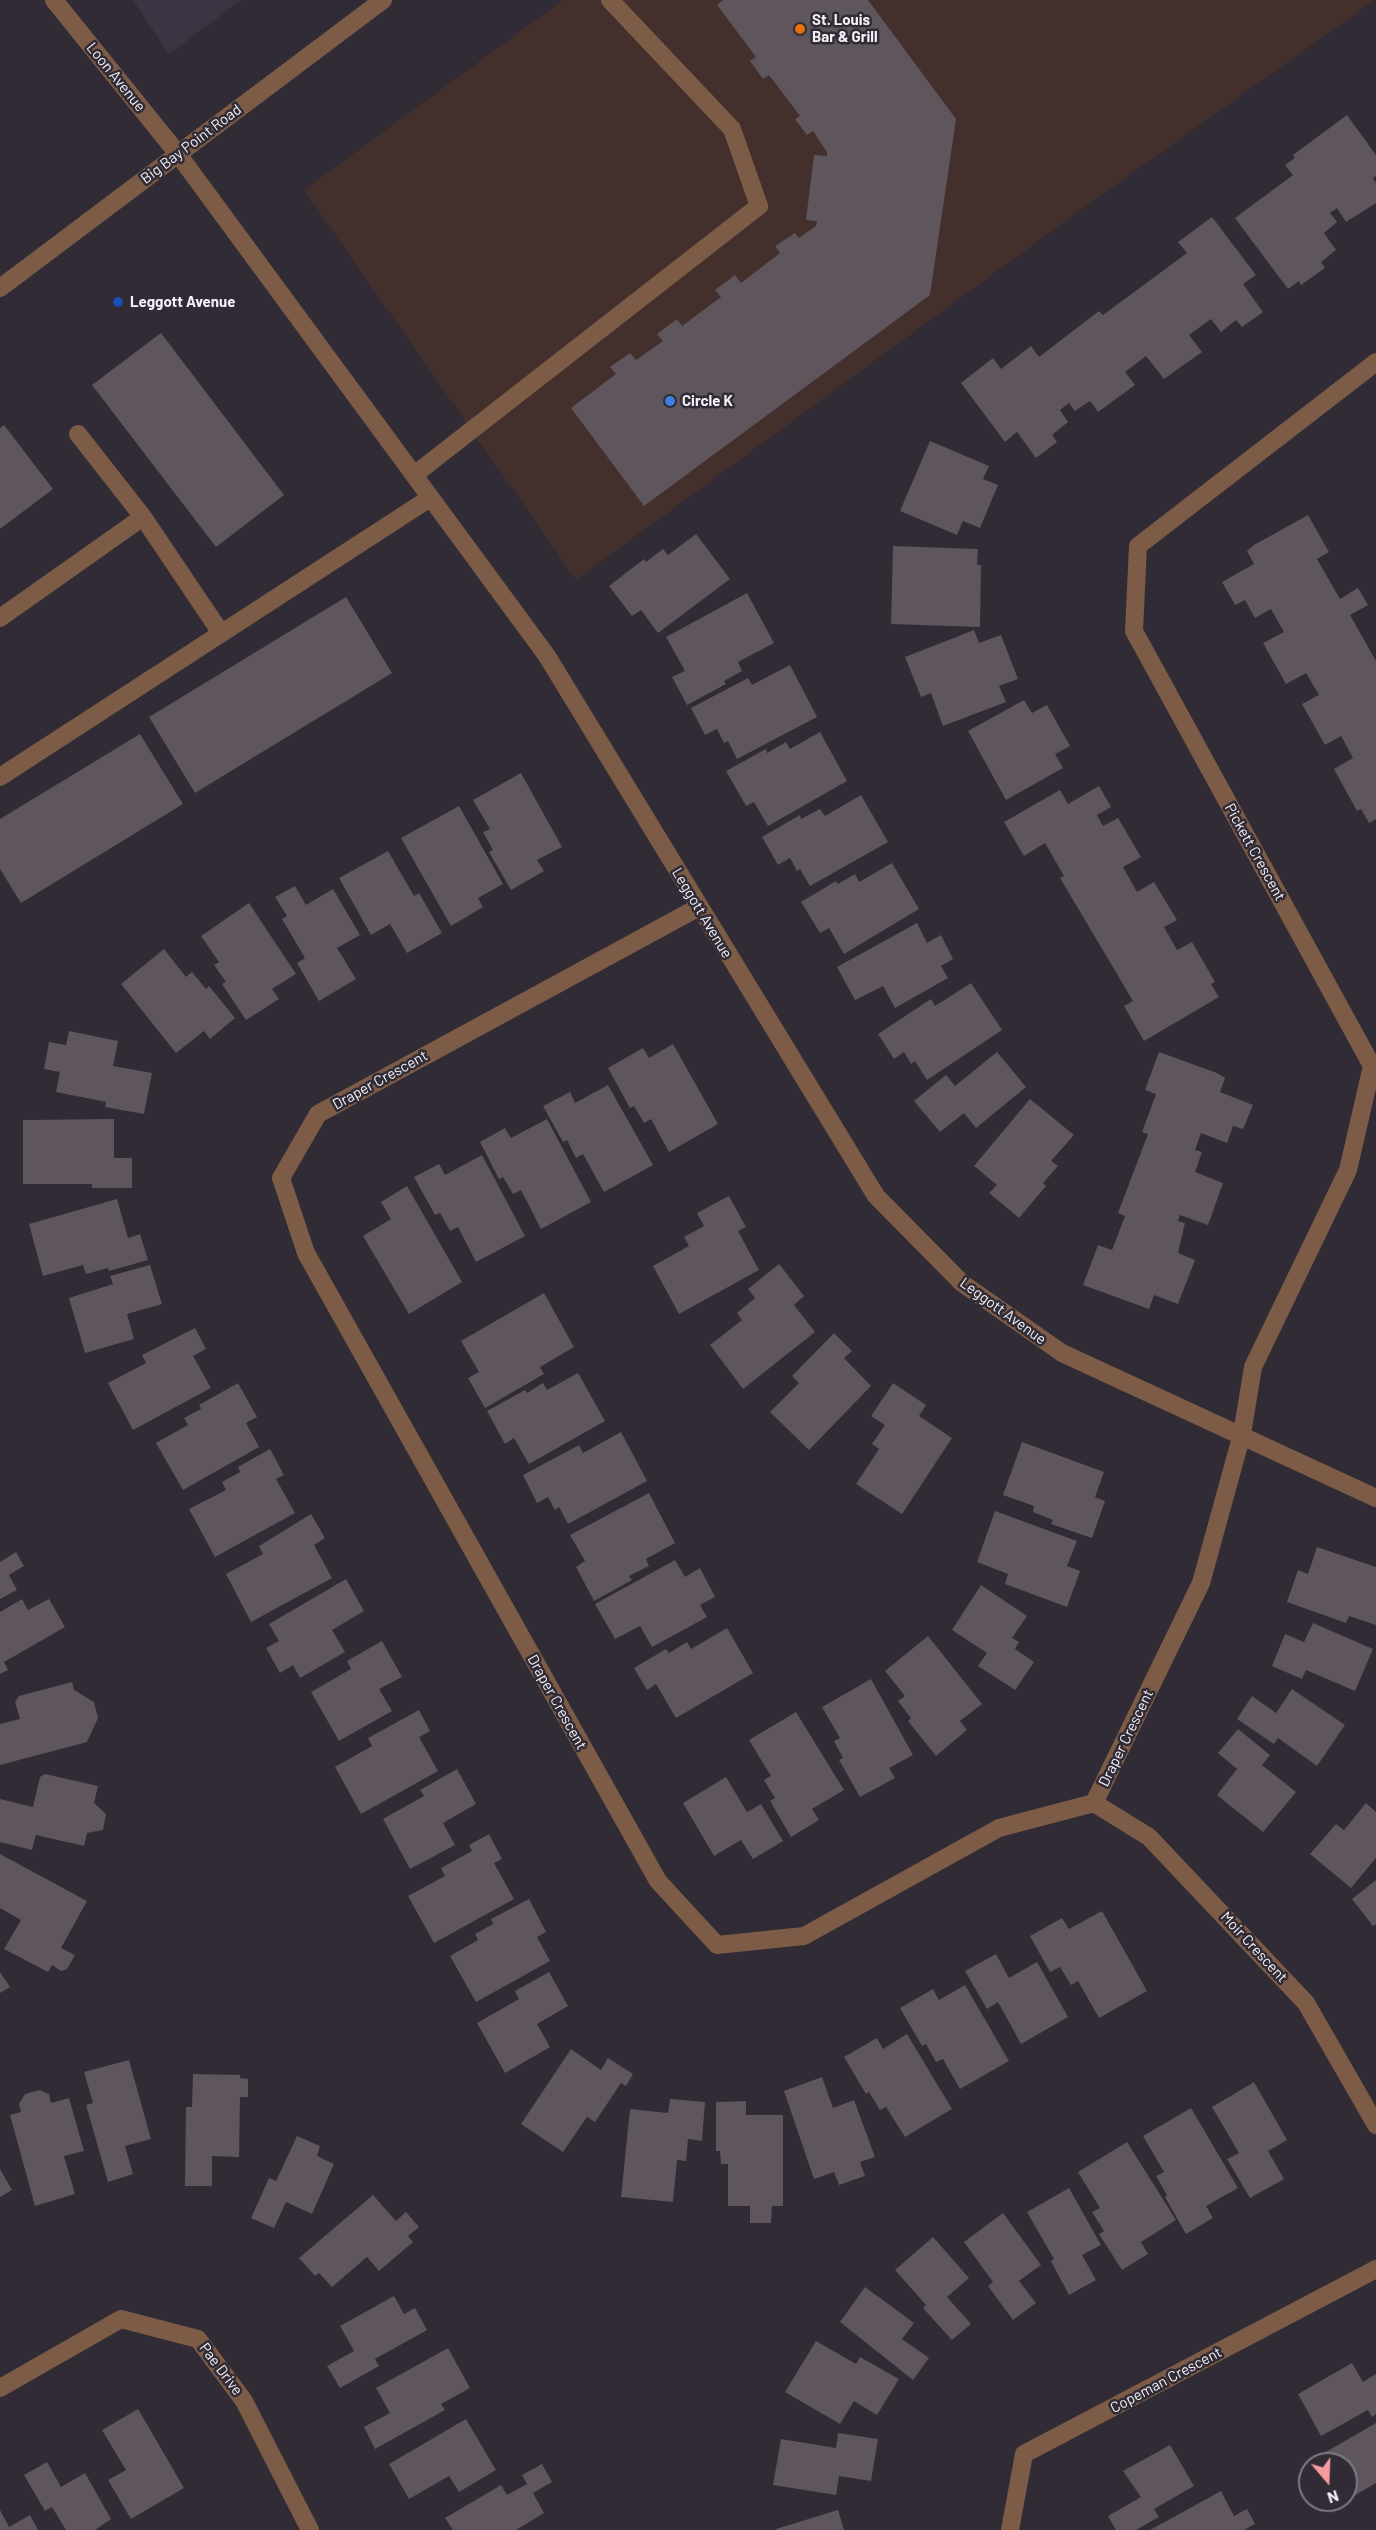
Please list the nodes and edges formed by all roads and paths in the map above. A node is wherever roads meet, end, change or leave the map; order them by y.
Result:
1 (54, 0) edge
2 (382, 0) edge
3 (610, 0) edge
4 (178, 154) junction
5 (0, 288) edge
6 (1376, 362) edge
7 (78, 434) dead end
8 (414, 476) junction
9 (430, 498) junction
10 (143, 517) junction
11 (0, 618) edge
12 (221, 633) junction
13 (0, 777) edge
14 (699, 908) junction
15 (1242, 1434) junction
16 (1376, 1498) edge
17 (1094, 1803) junction
18 (1376, 2125) edge
19 (1376, 2269) edge
20 (0, 2388) edge
21 (310, 2530) edge
22 (1010, 2530) edge

1 - 4 street, Loon Avenue
2 - 4 street, Big Bay Point Road
3 - 8 street
4 - 5 street, Big Bay Point Road
4 - 8 street, Leggott Avenue
6 - 15 street, Pickett Crescent
7 - 10 street
8 - 9 street, Leggott Avenue
9 - 12 street
9 - 14 street, Leggott Avenue
10 - 11 street
10 - 12 street
12 - 13 street
14 - 15 street, Leggott Avenue
14 - 17 street, Draper Crescent
15 - 16 street, Leggott Avenue
15 - 17 street, Draper Crescent
17 - 18 street, Moir Crescent
19 - 22 street, Copeman Crescent
20 - 21 street, Pae Drive

